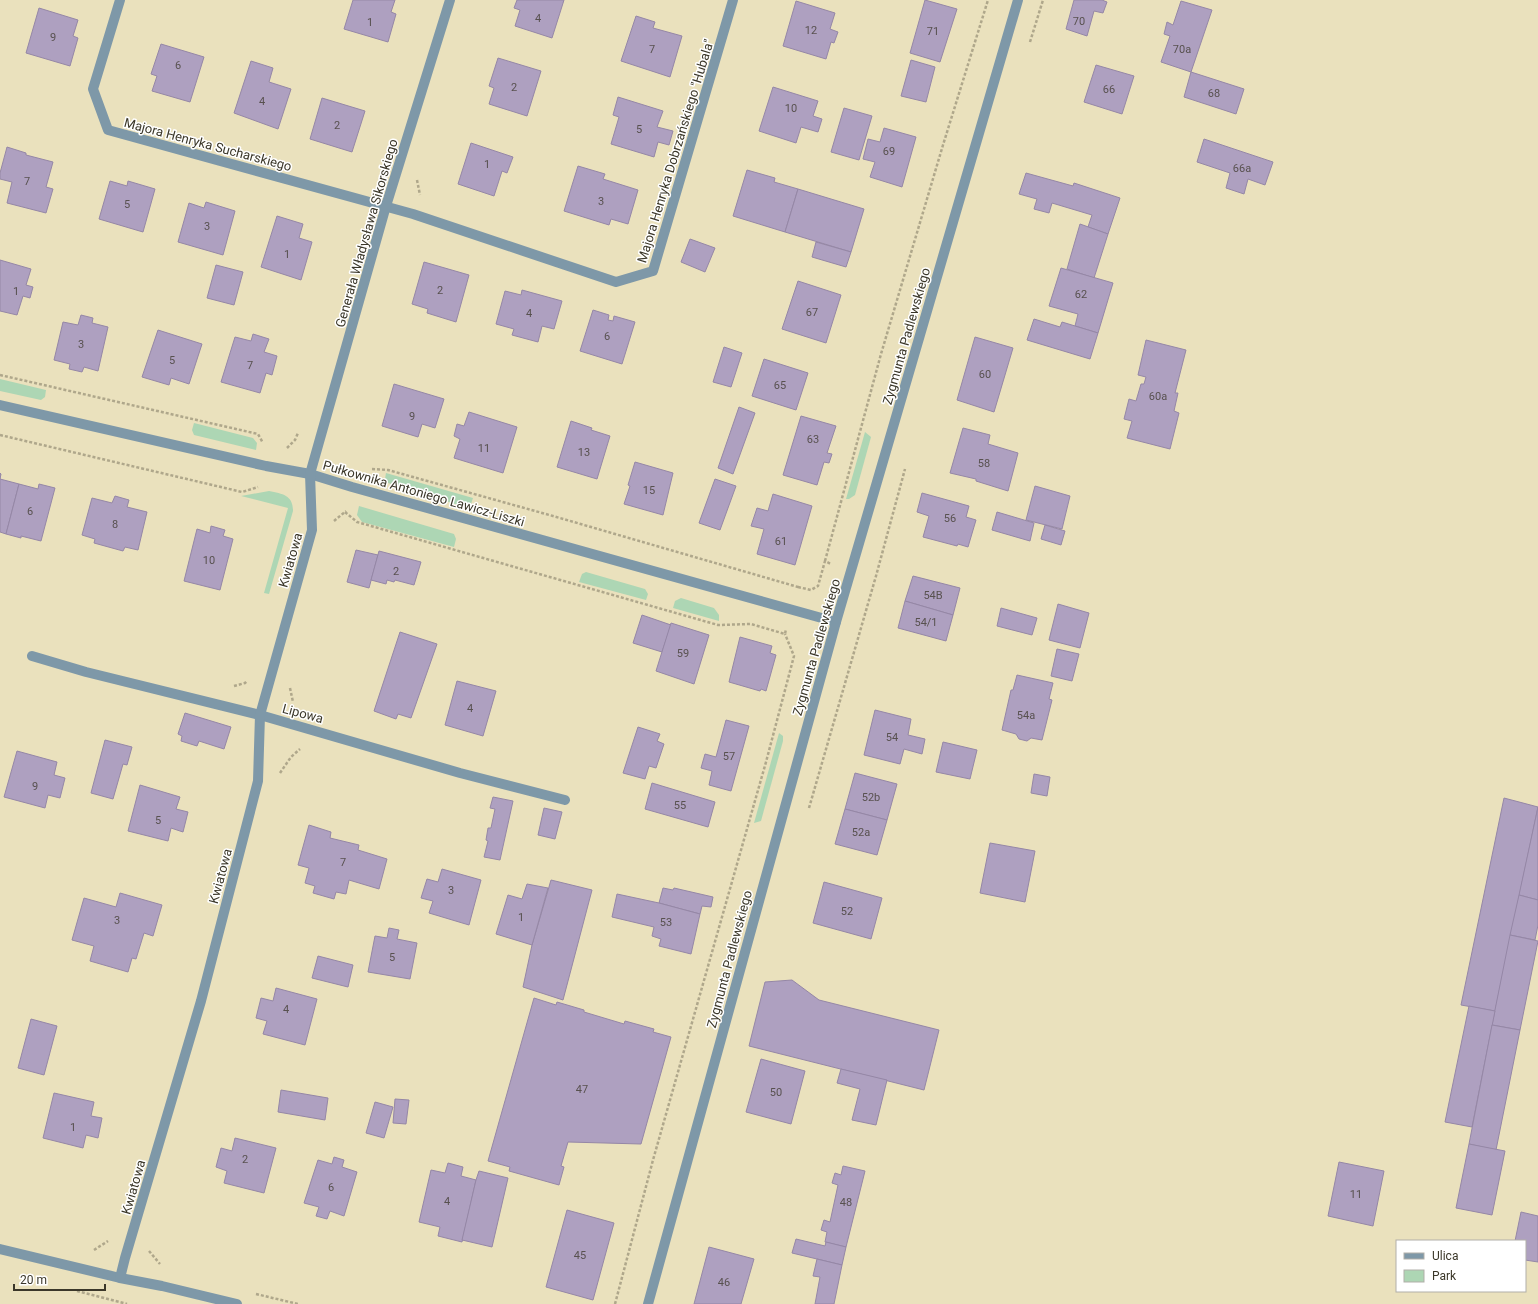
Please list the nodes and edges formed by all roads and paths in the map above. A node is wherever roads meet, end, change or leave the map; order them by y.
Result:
1 (120, 0) edge
2 (450, 0) edge
3 (733, 0) edge
4 (988, 0) edge
5 (1018, 0) edge
6 (1043, 0) edge
7 (1029, 46) dead end
8 (386, 206) junction
9 (0, 406) edge
10 (906, 466) dead end
11 (310, 474) junction
12 (825, 561) dead end
13 (836, 622) junction
14 (785, 634) dead end
15 (32, 656) dead end
16 (248, 678) dead end
17 (289, 682) dead end
18 (229, 687) dead end
19 (293, 704) dead end
20 (260, 715) junction
21 (305, 746) dead end
22 (277, 778) dead end
23 (565, 800) dead end
24 (808, 812) dead end
25 (112, 1239) dead end
26 (0, 1248) edge
27 (148, 1250) dead end
28 (91, 1252) dead end
29 (162, 1265) dead end
30 (120, 1278) junction
31 (237, 1304) edge
32 (615, 1304) edge
33 (648, 1304) edge

1 - 8 street, Majora Henryka Sucharskiego
2 - 8 street, Generała Władysława Sikorskiego
3 - 8 street, Majora Henryka Dobrzańskiego "Hubala"
4 - 12 path
5 - 13 street, Zygmunta Padlewskiego
6 - 7 path
8 - 11 street, Generała Władysława Sikorskiego
9 - 11 street, Pułkownika Antoniego Lawicz-Liszki
10 - 24 path
11 - 13 street, Pułkownika Antoniego Lawicz-Liszki
11 - 20 street, Kwiatowa
13 - 33 street, Zygmunta Padlewskiego
14 - 32 path
15 - 20 street, Lipowa
16 - 18 path
17 - 19 path
20 - 23 street, Lipowa
20 - 30 street, Kwiatowa
21 - 22 path
25 - 28 path
26 - 30 street
27 - 29 path
30 - 31 street

